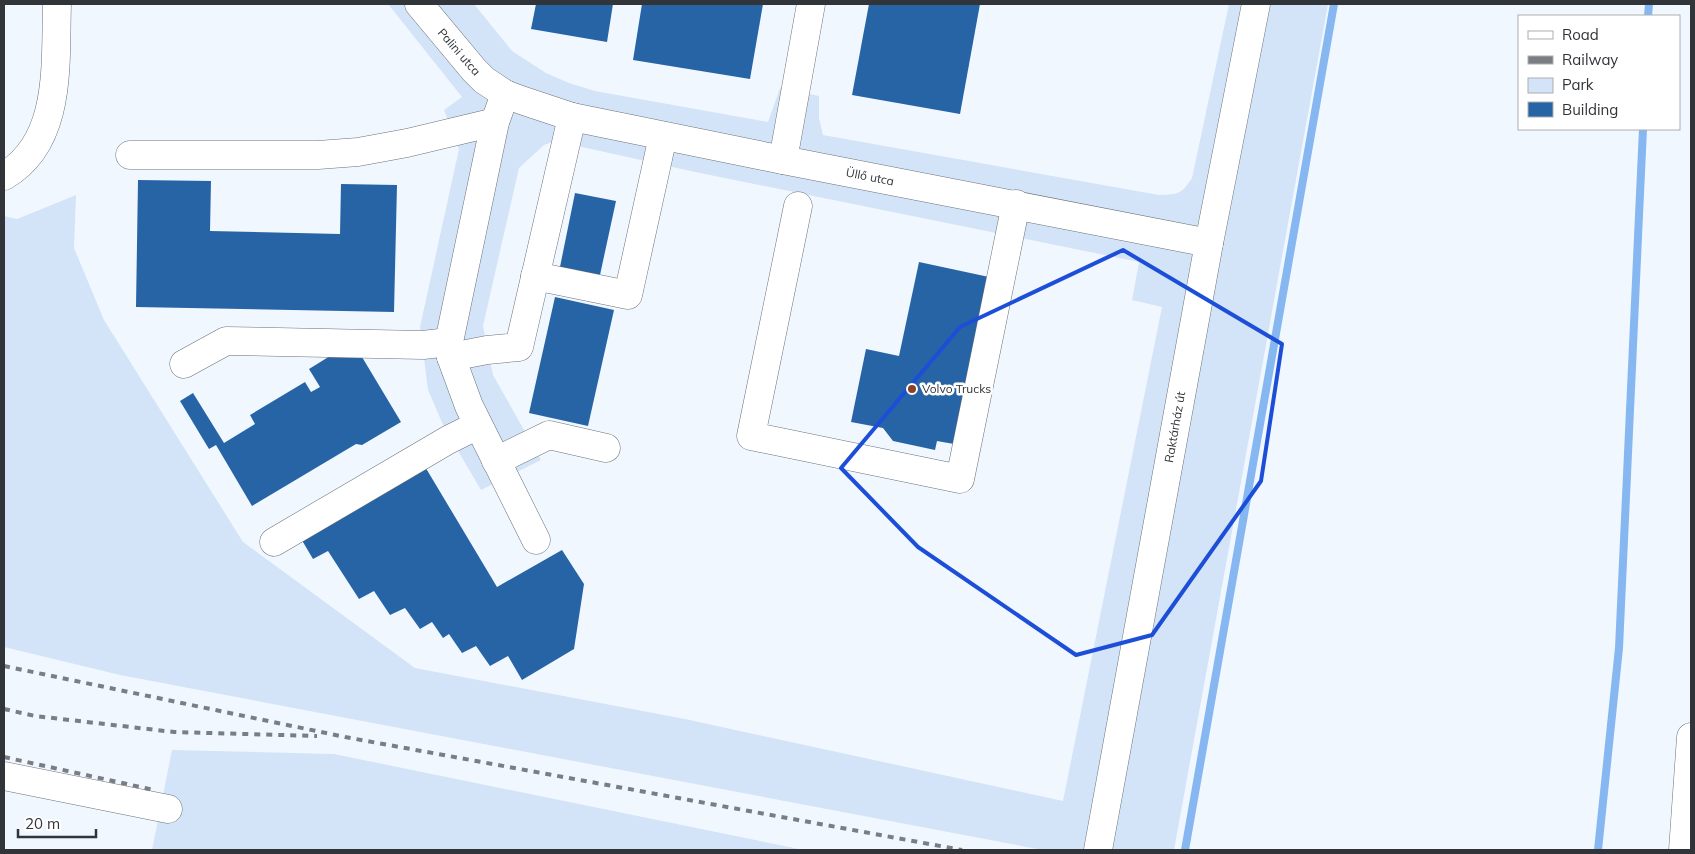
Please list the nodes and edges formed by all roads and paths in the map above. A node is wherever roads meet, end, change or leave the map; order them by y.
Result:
1 (57, 4) edge
2 (419, 4) edge
3 (811, 4) edge
4 (1256, 4) edge
5 (505, 94) junction
6 (533, 104) joint
7 (572, 117) junction
8 (495, 122) junction
9 (664, 136) junction
10 (130, 155) dead end
11 (783, 160) junction
12 (4, 176) edge
13 (1016, 204) junction
14 (798, 206) dead end
15 (1209, 243) junction
16 (535, 276) junction
17 (450, 350) junction
18 (184, 364) dead end
19 (478, 425) junction
20 (606, 448) dead end
21 (501, 469) junction
22 (536, 540) dead end
23 (274, 542) dead end
24 (1691, 737) edge
25 (4, 776) edge
26 (168, 809) dead end
27 (1098, 850) edge
28 (1683, 850) edge

1 - 12 main road
2 - 5 main road, Palini utca
3 - 11 main road
4 - 15 main road, Raktárház út
5 - 6 main road, Palini utca
5 - 8 main road
6 - 7 main road, Üllő utca
7 - 9 main road, Üllő utca
7 - 16 main road
8 - 10 main road
8 - 17 main road
9 - 11 main road, Üllő utca
9 - 16 main road
11 - 13 main road, Üllő utca
13 - 14 main road
13 - 15 main road, Üllő utca
15 - 27 main road, Raktárház út
16 - 17 main road
17 - 18 main road
17 - 19 main road
19 - 21 main road
19 - 23 main road
20 - 21 main road
21 - 22 main road
24 - 28 main road
25 - 26 main road

